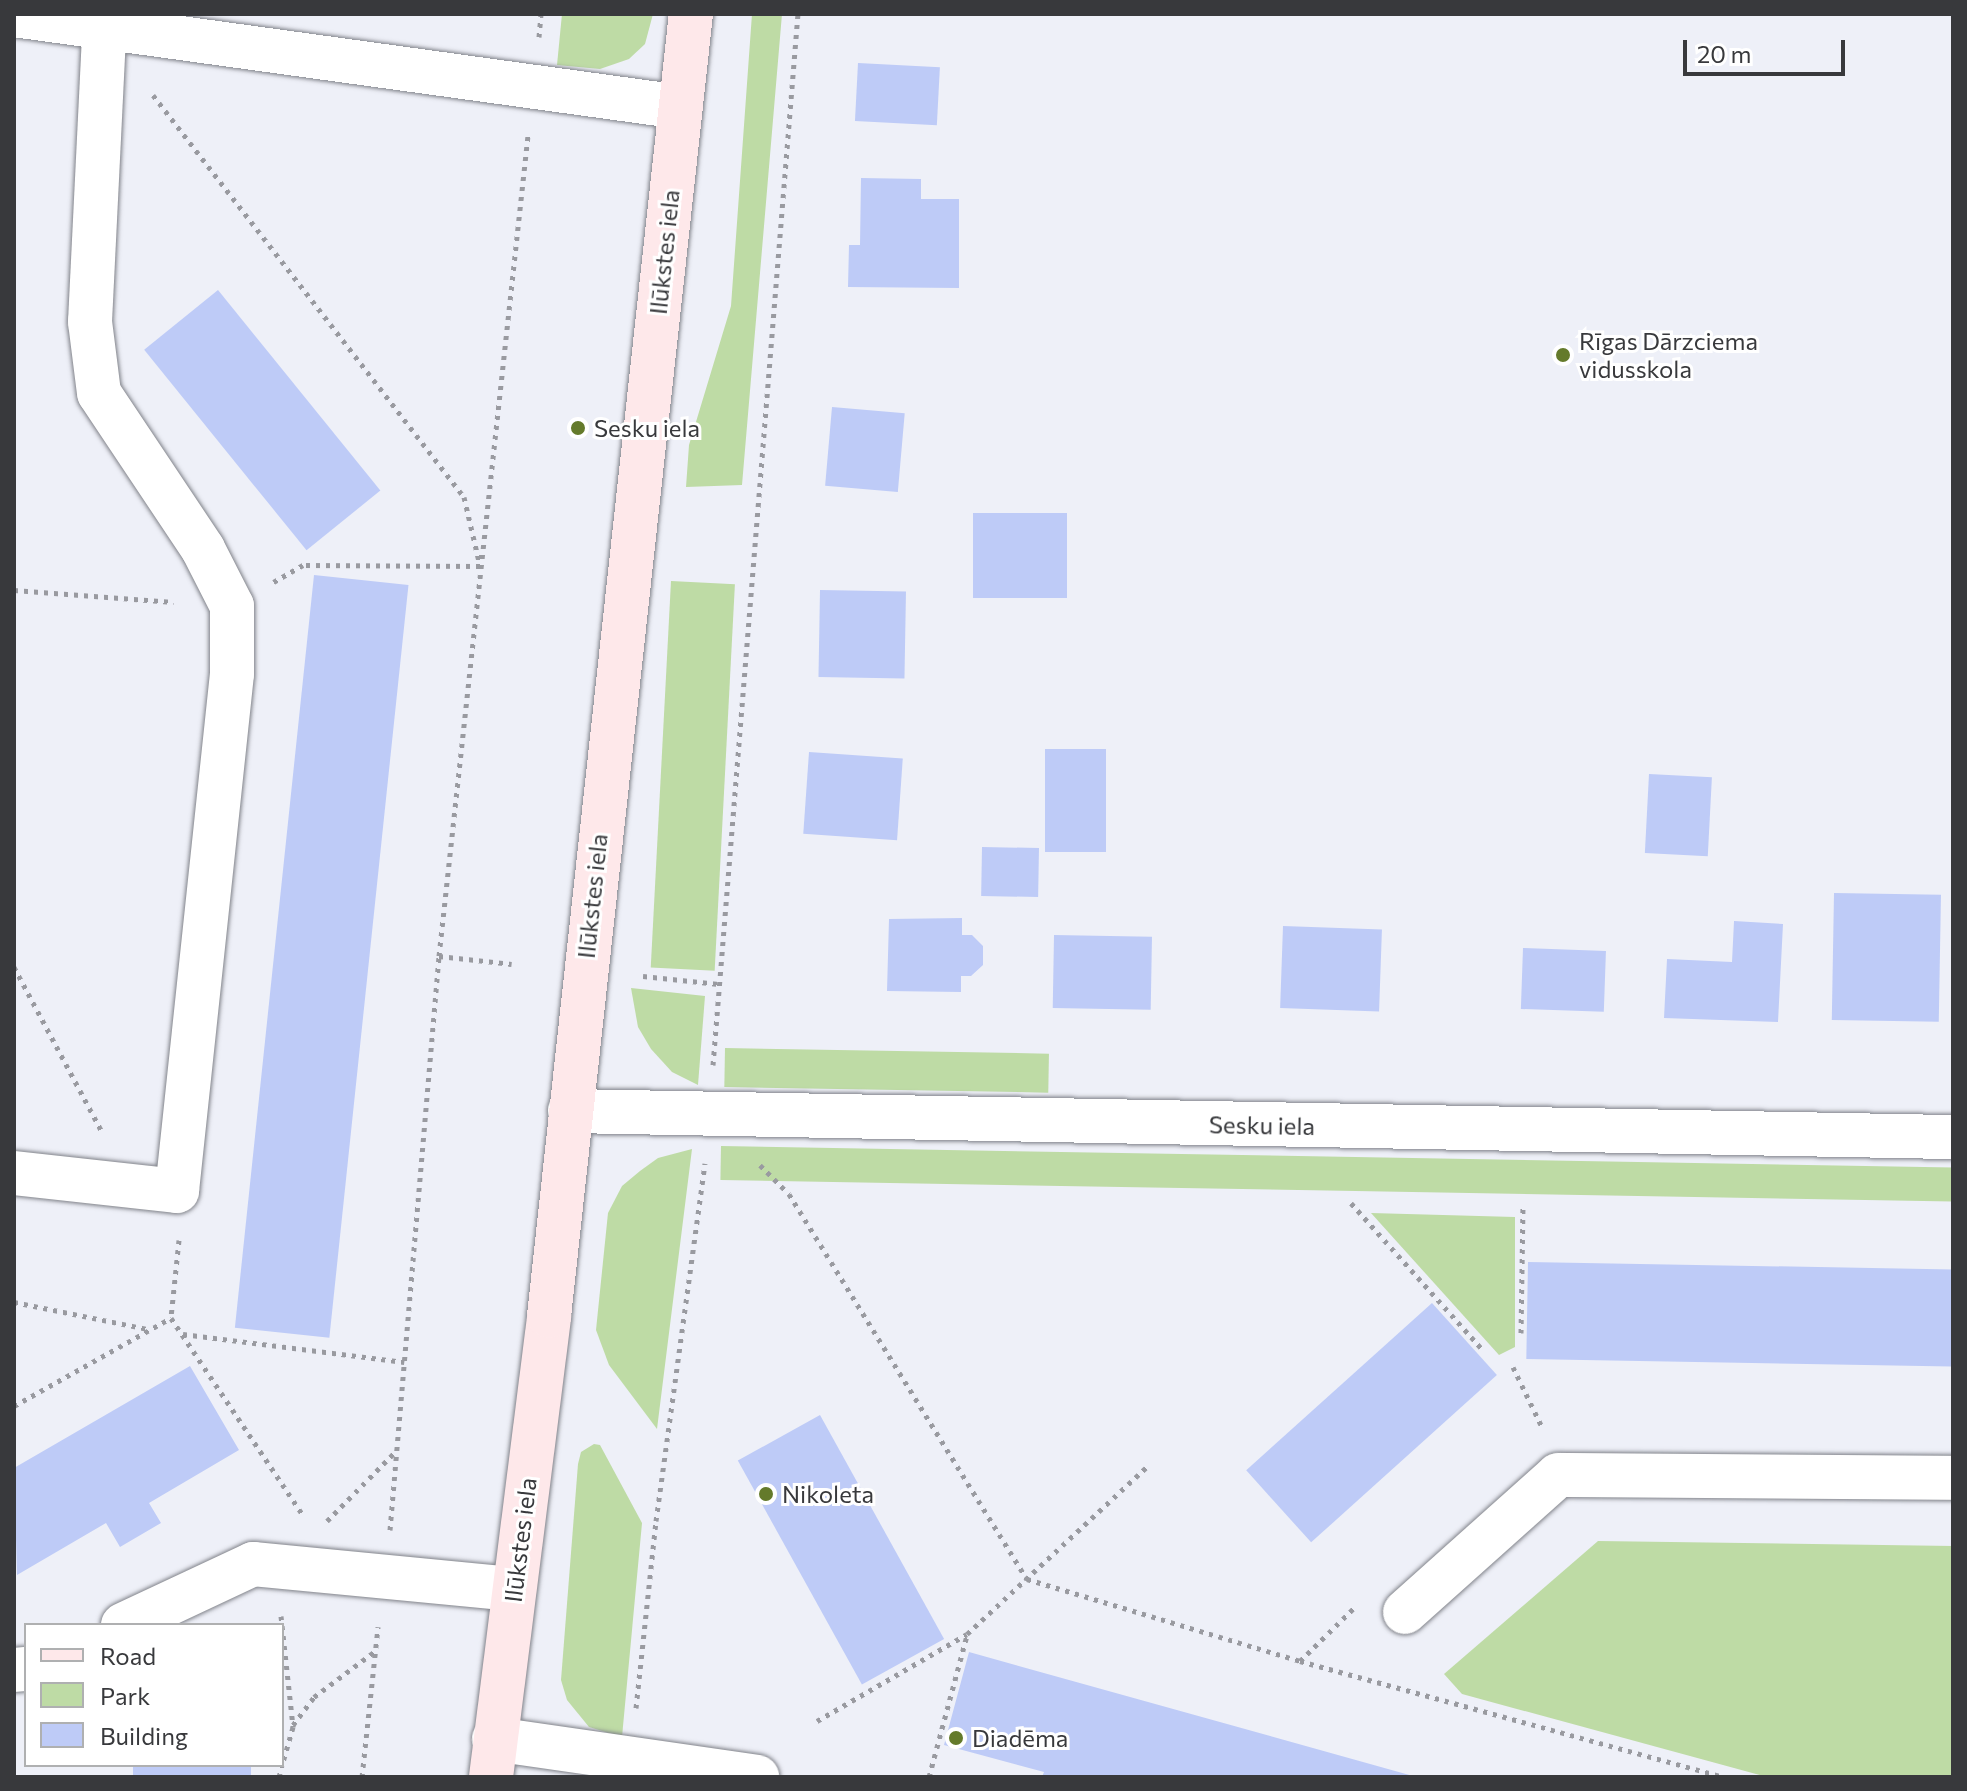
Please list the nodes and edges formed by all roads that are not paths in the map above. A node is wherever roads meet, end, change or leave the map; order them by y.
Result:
1 (691, 14) edge
2 (14, 15) edge
3 (104, 31) junction
4 (680, 107) junction
5 (570, 1111) junction
6 (1953, 1137) edge
7 (14, 1173) edge
8 (1953, 1478) edge
9 (514, 1589) junction
10 (1405, 1612) dead end
11 (127, 1623) edge
12 (492, 1758) edge
13 (757, 1777) edge

1 - 4 street, Ilūkstes iela
2 - 3 street
3 - 4 street
3 - 7 street
4 - 5 street, Ilūkstes iela
5 - 6 street, Sesku iela
5 - 9 street, Ilūkstes iela
8 - 10 street
9 - 11 street
9 - 12 street, Ilūkstes iela
12 - 13 street

